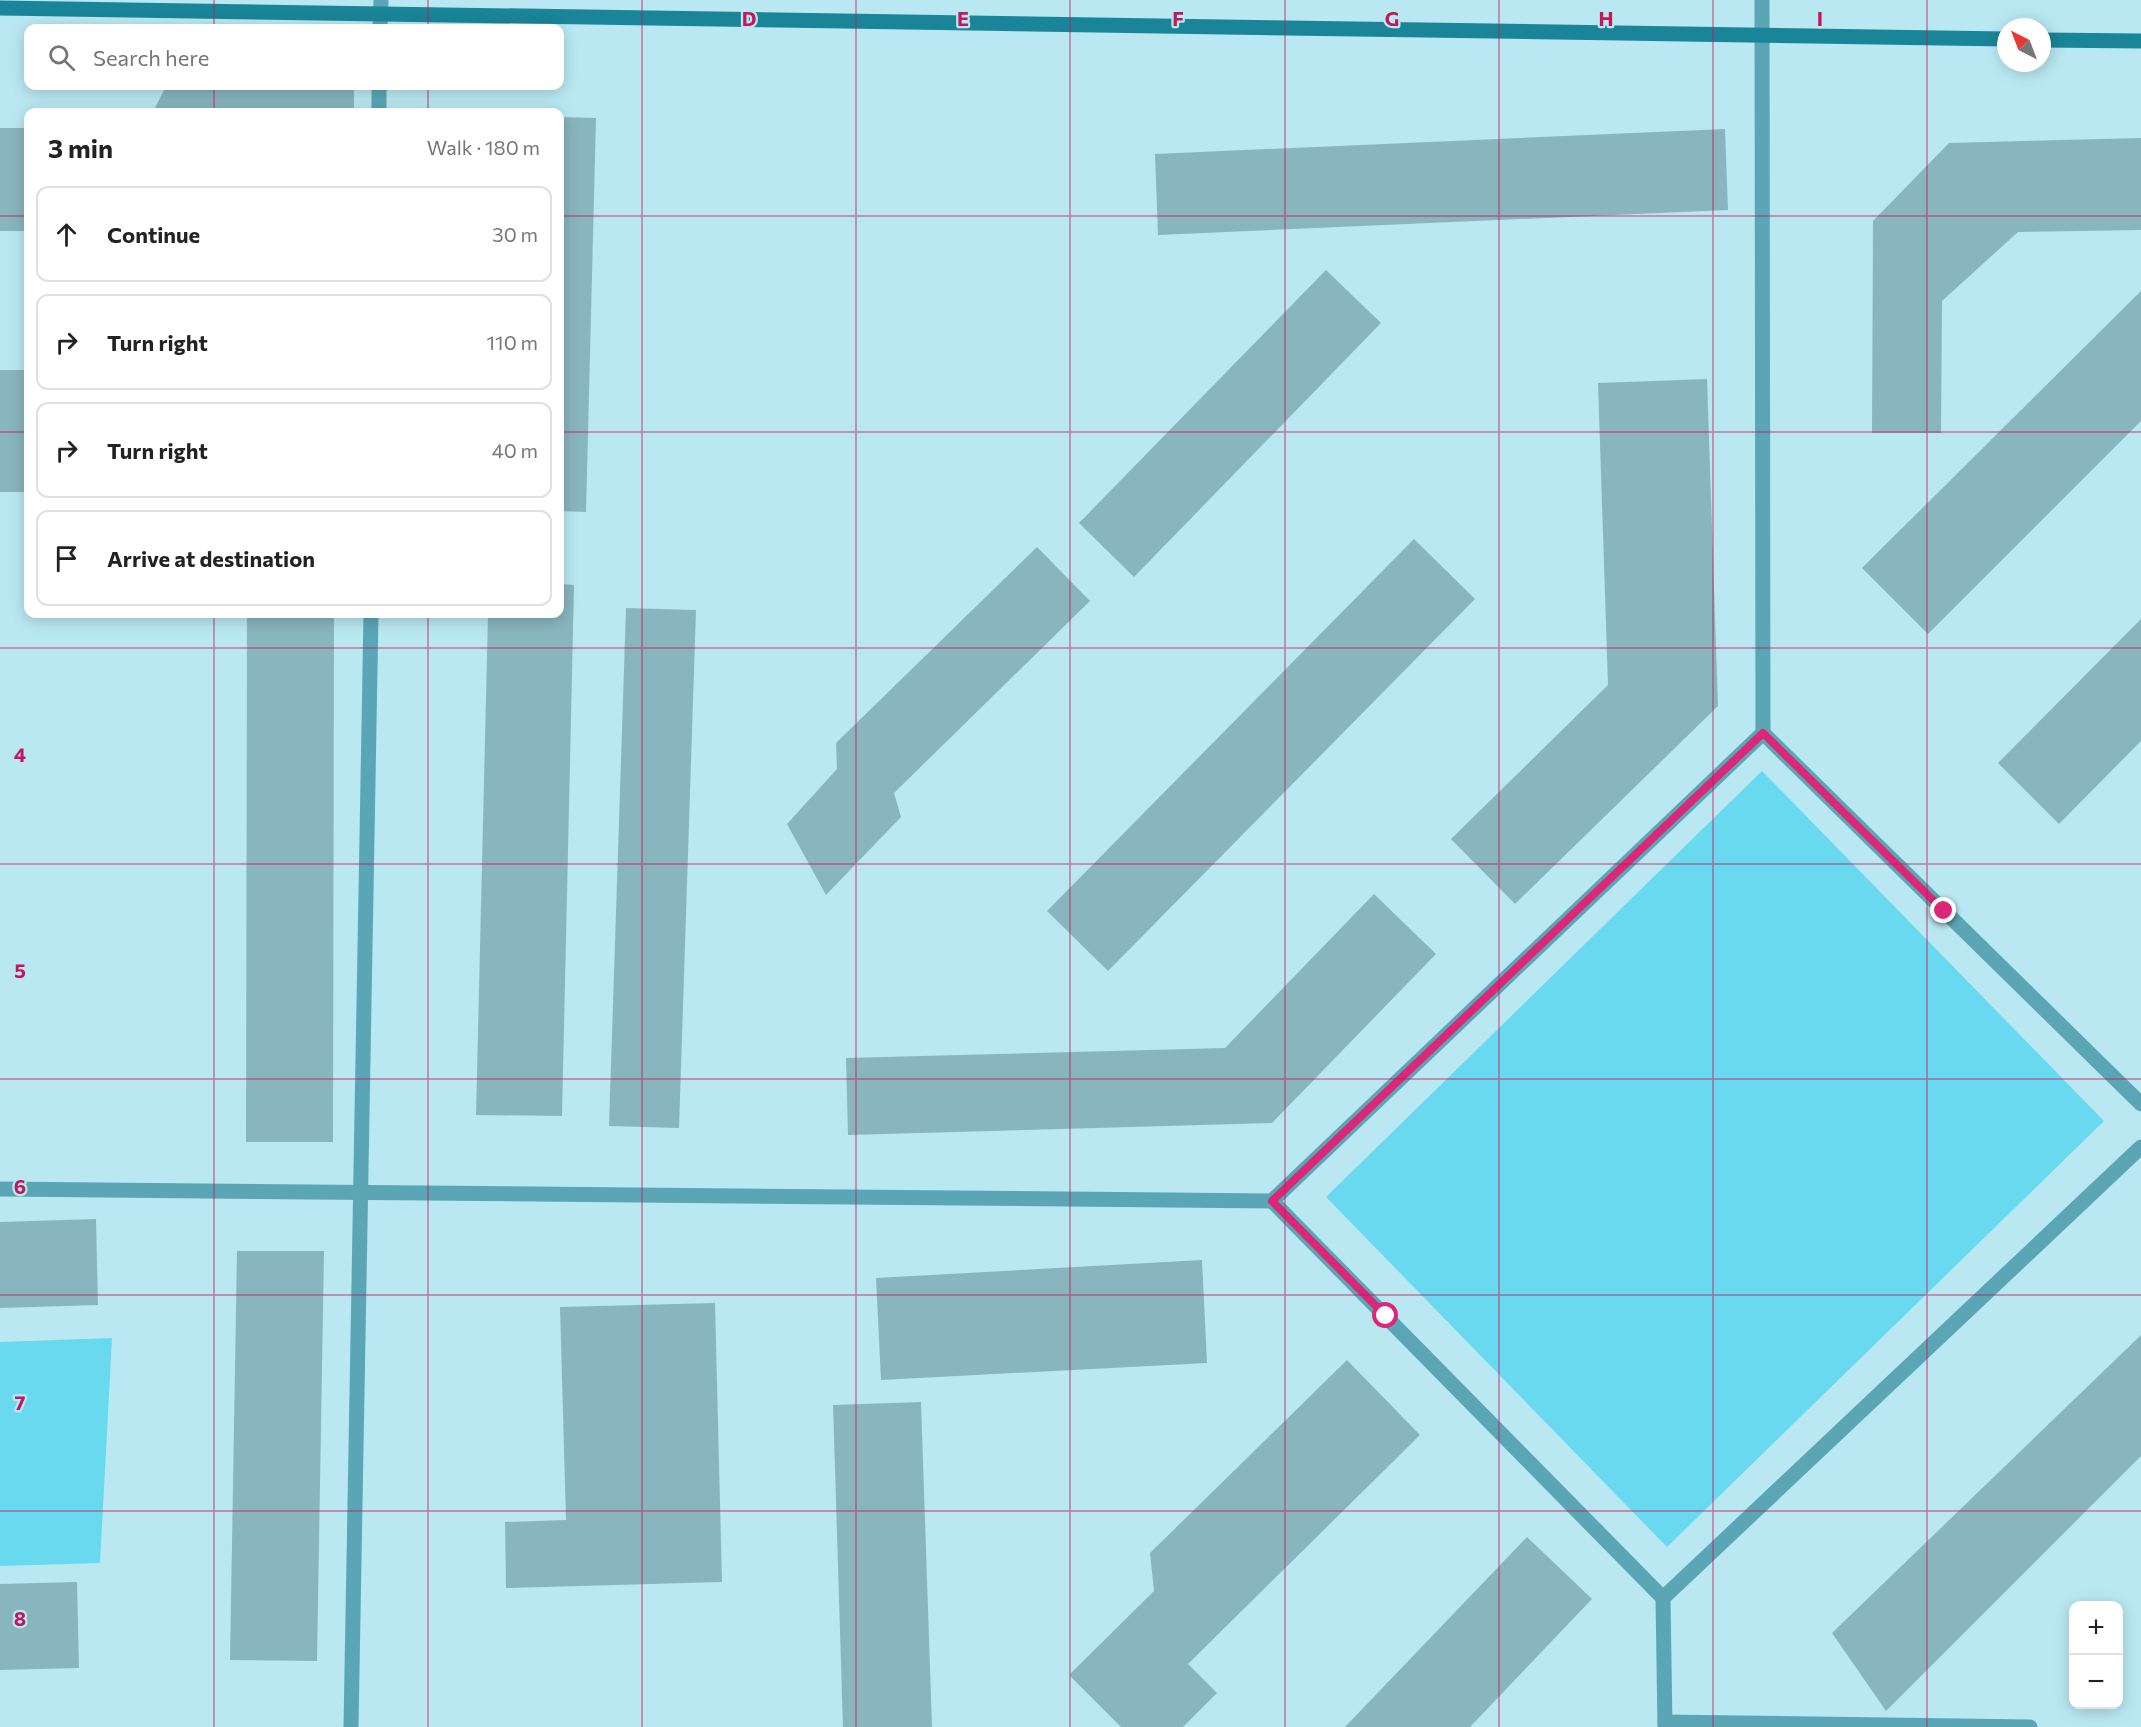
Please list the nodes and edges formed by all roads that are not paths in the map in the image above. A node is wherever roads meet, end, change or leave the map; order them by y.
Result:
1 (1762, 0) edge
2 (0, 8) edge
3 (381, 14) edge
4 (1761, 36) junction
5 (1997, 39) edge
6 (2051, 40) edge
7 (2141, 41) edge
8 (380, 90) edge
9 (379, 108) edge
10 (371, 618) edge
11 (1763, 733) junction
12 (2141, 1104) edge
13 (2141, 1147) edge
14 (0, 1190) edge
15 (361, 1191) junction
16 (1272, 1201) junction
17 (1663, 1598) junction
18 (1665, 1724) edge
19 (351, 1727) edge
20 (2030, 1727) edge

1 - 4 street
2 - 3 main road
3 - 4 main road
4 - 5 main road
4 - 11 street
6 - 7 main road
8 - 9 street
10 - 15 street
11 - 12 street
11 - 16 street
13 - 17 street
14 - 15 street
15 - 16 street
15 - 19 street
16 - 17 street
17 - 18 street
18 - 20 street

